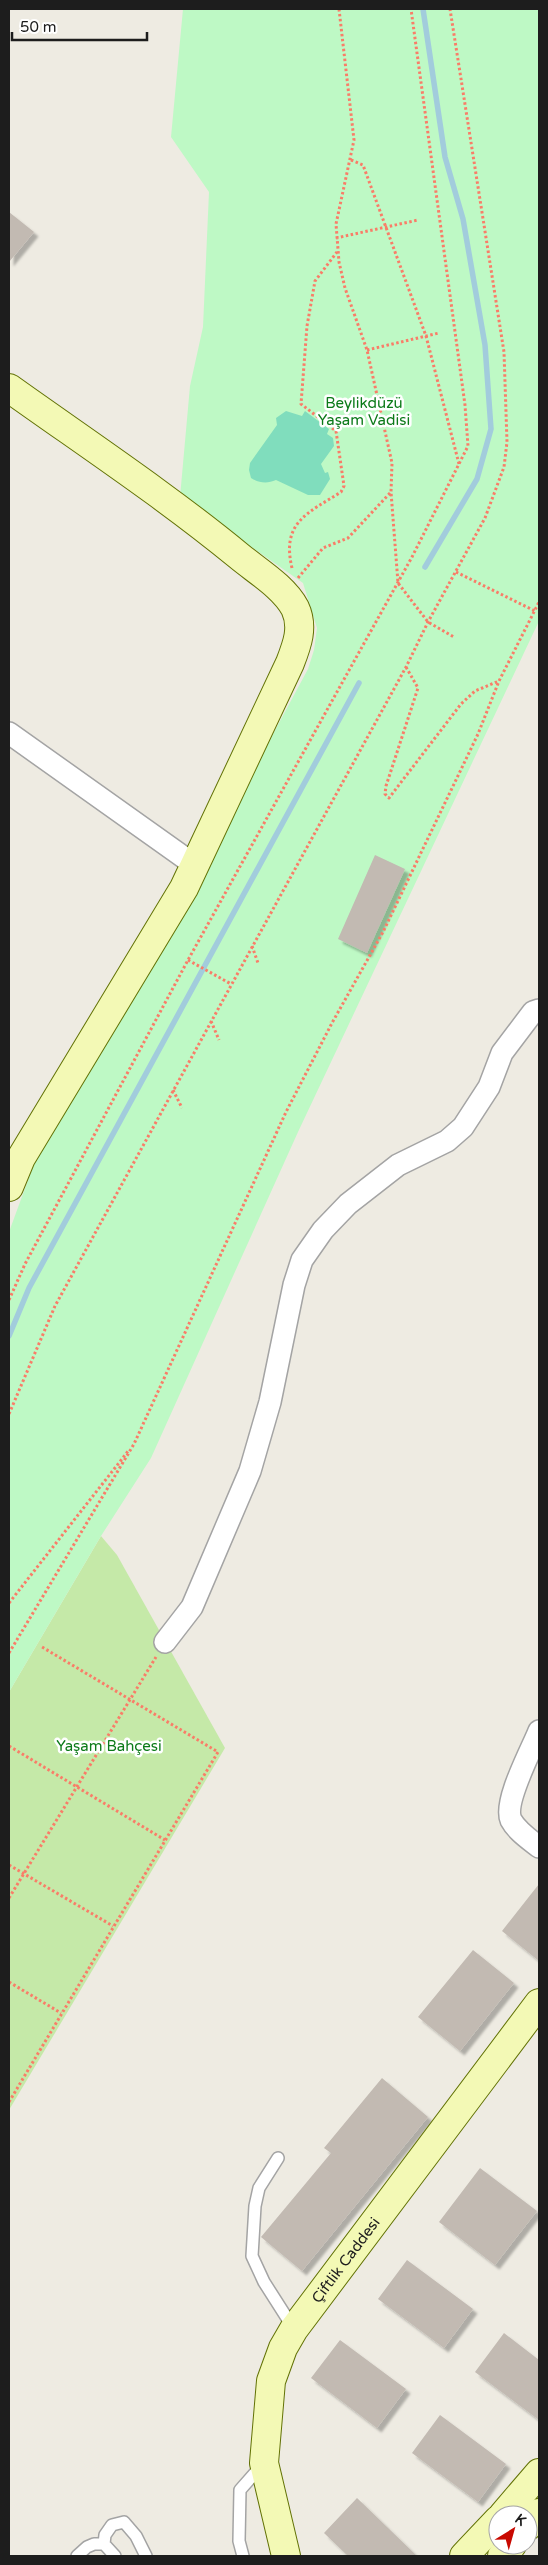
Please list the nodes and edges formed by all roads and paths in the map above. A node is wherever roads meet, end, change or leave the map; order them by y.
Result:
1 (339, 9) edge
2 (450, 9) edge
3 (351, 160) junction
4 (418, 220) dead end
5 (386, 229) junction
6 (336, 238) junction
7 (337, 251) junction
8 (439, 333) dead end
9 (426, 336) junction
10 (367, 350) junction
11 (9, 388) edge
12 (458, 464) dead end
13 (391, 492) junction
14 (292, 568) junction
15 (456, 572) junction
16 (295, 581) dead end
17 (539, 602) edge
18 (535, 611) junction
19 (428, 622) junction
20 (454, 637) dead end
21 (406, 667) junction
22 (499, 681) junction
23 (9, 733) edge
24 (196, 866) junction
25 (252, 945) junction
26 (188, 960) dead end
27 (258, 962) dead end
28 (231, 984) junction
29 (539, 1010) edge
30 (211, 1021) junction
31 (219, 1040) dead end
32 (173, 1090) junction
33 (182, 1108) dead end
34 (9, 1187) edge
35 (9, 1414) edge
36 (134, 1444) junction
37 (9, 1603) edge
38 (165, 1642) joint
39 (42, 1647) dead end
40 (9, 1653) edge
41 (129, 1700) junction
42 (539, 1731) edge
43 (9, 1746) edge
44 (76, 1786) junction
45 (165, 1840) junction
46 (539, 1846) edge
47 (9, 1865) edge
48 (23, 1873) junction
49 (9, 1898) edge
50 (113, 1926) junction
51 (9, 1982) edge
52 (539, 2003) edge
53 (61, 2013) junction
54 (9, 2101) edge
55 (278, 2158) dead end
56 (294, 2329) junction
57 (264, 2463) junction
58 (539, 2473) edge
59 (512, 2505) edge
60 (488, 2531) edge
61 (104, 2544) junction
62 (77, 2556) edge
63 (115, 2556) edge
64 (146, 2556) edge
65 (243, 2556) edge
66 (286, 2556) edge
67 (464, 2556) edge

1 - 3 path
2 - 15 path
3 - 5 path
3 - 6 path
4 - 5 path
5 - 6 path
5 - 9 path
6 - 7 path
7 - 10 path
7 - 14 path
8 - 9 path
9 - 10 path
9 - 12 path
10 - 13 path
11 - 24 street
13 - 14 path
13 - 19 path
14 - 16 path
15 - 18 path
15 - 19 path
17 - 18 path
18 - 22 path
19 - 20 path
19 - 21 path
21 - 22 path
21 - 25 path
22 - 36 path
23 - 24 street
24 - 34 street
25 - 27 path
25 - 28 path
26 - 28 path
28 - 30 path
29 - 38 street
30 - 31 path
30 - 32 path
32 - 33 path
32 - 35 path
36 - 37 path
36 - 40 path
38 - 41 path
39 - 41 path
41 - 44 path
41 - 45 path
42 - 46 street
43 - 44 path
44 - 45 path
44 - 48 path
45 - 50 path
47 - 48 path
48 - 49 path
48 - 50 path
50 - 53 path
51 - 53 path
52 - 56 street, Çiftlik Caddesi
53 - 54 path
55 - 56 lane
56 - 57 street, Çiftlik Caddesi
57 - 65 lane
57 - 66 street, Çiftlik Caddesi
58 - 59 street
60 - 67 street
61 - 62 lane
61 - 63 lane
61 - 64 lane

